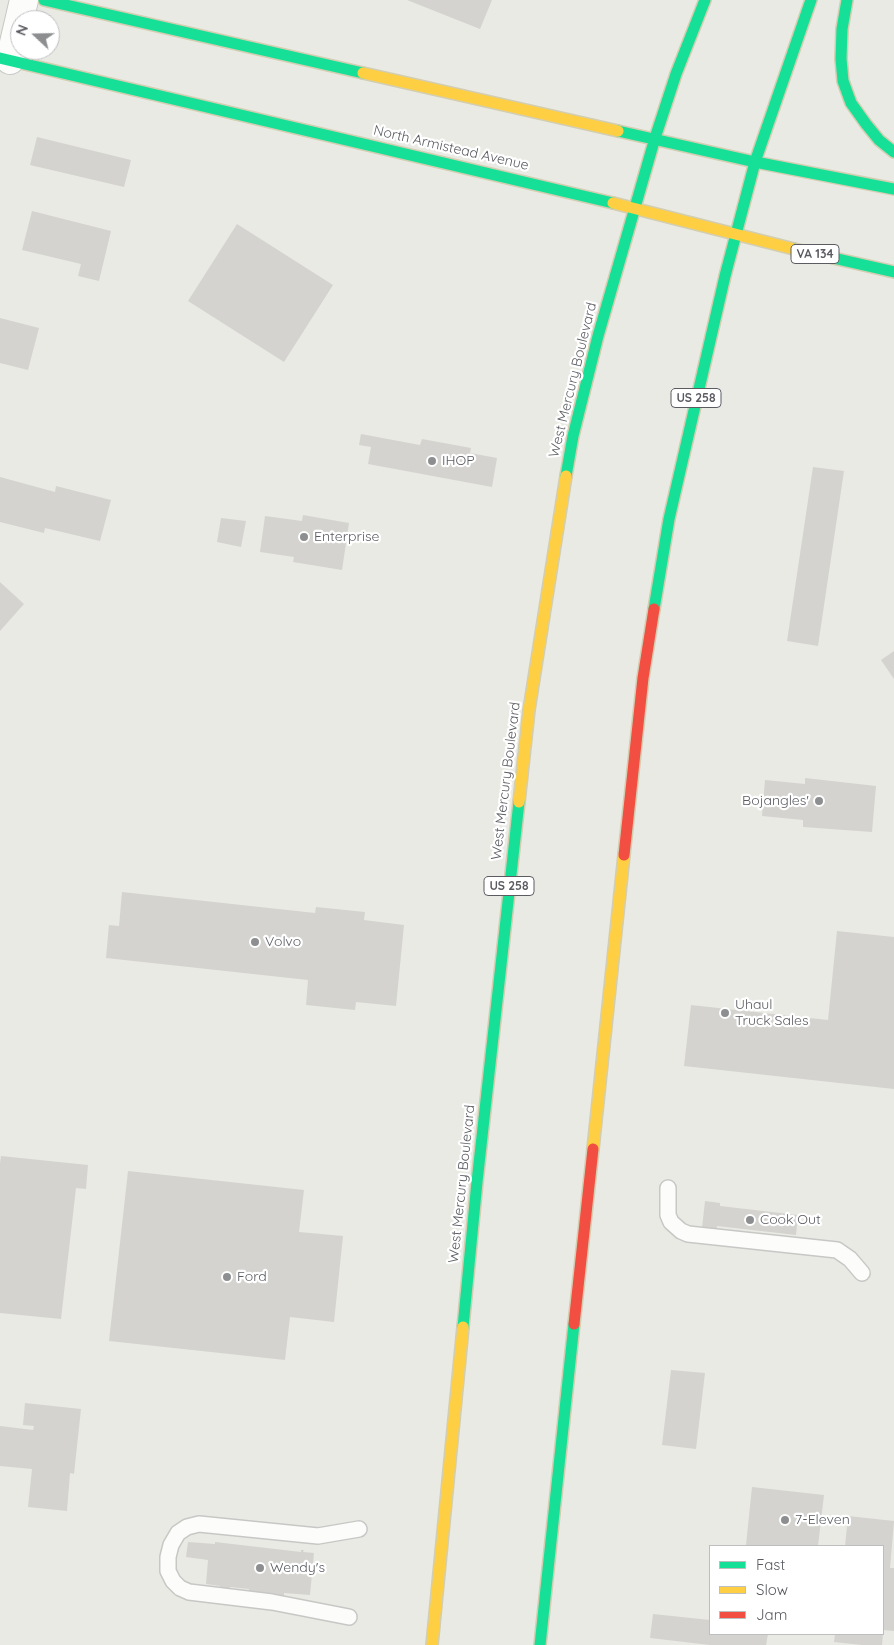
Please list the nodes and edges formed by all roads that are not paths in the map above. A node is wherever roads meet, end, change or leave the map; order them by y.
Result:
1 (24, 0) edge
2 (44, 0) edge
3 (705, 0) edge
4 (812, 0) edge
5 (847, 0) edge
6 (5, 59) edge
7 (655, 138) junction
8 (894, 152) edge
9 (755, 162) junction
10 (894, 189) edge
11 (635, 208) junction
12 (736, 234) junction
13 (894, 272) edge
14 (668, 1188) dead end
15 (862, 1273) dead end
16 (359, 1529) dead end
17 (349, 1617) dead end
18 (432, 1645) edge
19 (540, 1645) edge

1 - 6 street
2 - 7 main road
3 - 7 main road, West Mercury Boulevard / US 258
4 - 9 main road, US 258
5 - 8 main road
6 - 11 main road, North Armistead Avenue
7 - 9 main road
7 - 11 main road, West Mercury Boulevard / US 258
9 - 10 main road
9 - 12 main road, US 258
11 - 12 main road, North Armistead Avenue
11 - 18 main road, West Mercury Boulevard / US 258
12 - 13 main road, North Armistead Avenue / VA 134
12 - 19 main road, US 258
14 - 15 lane
16 - 17 lane

